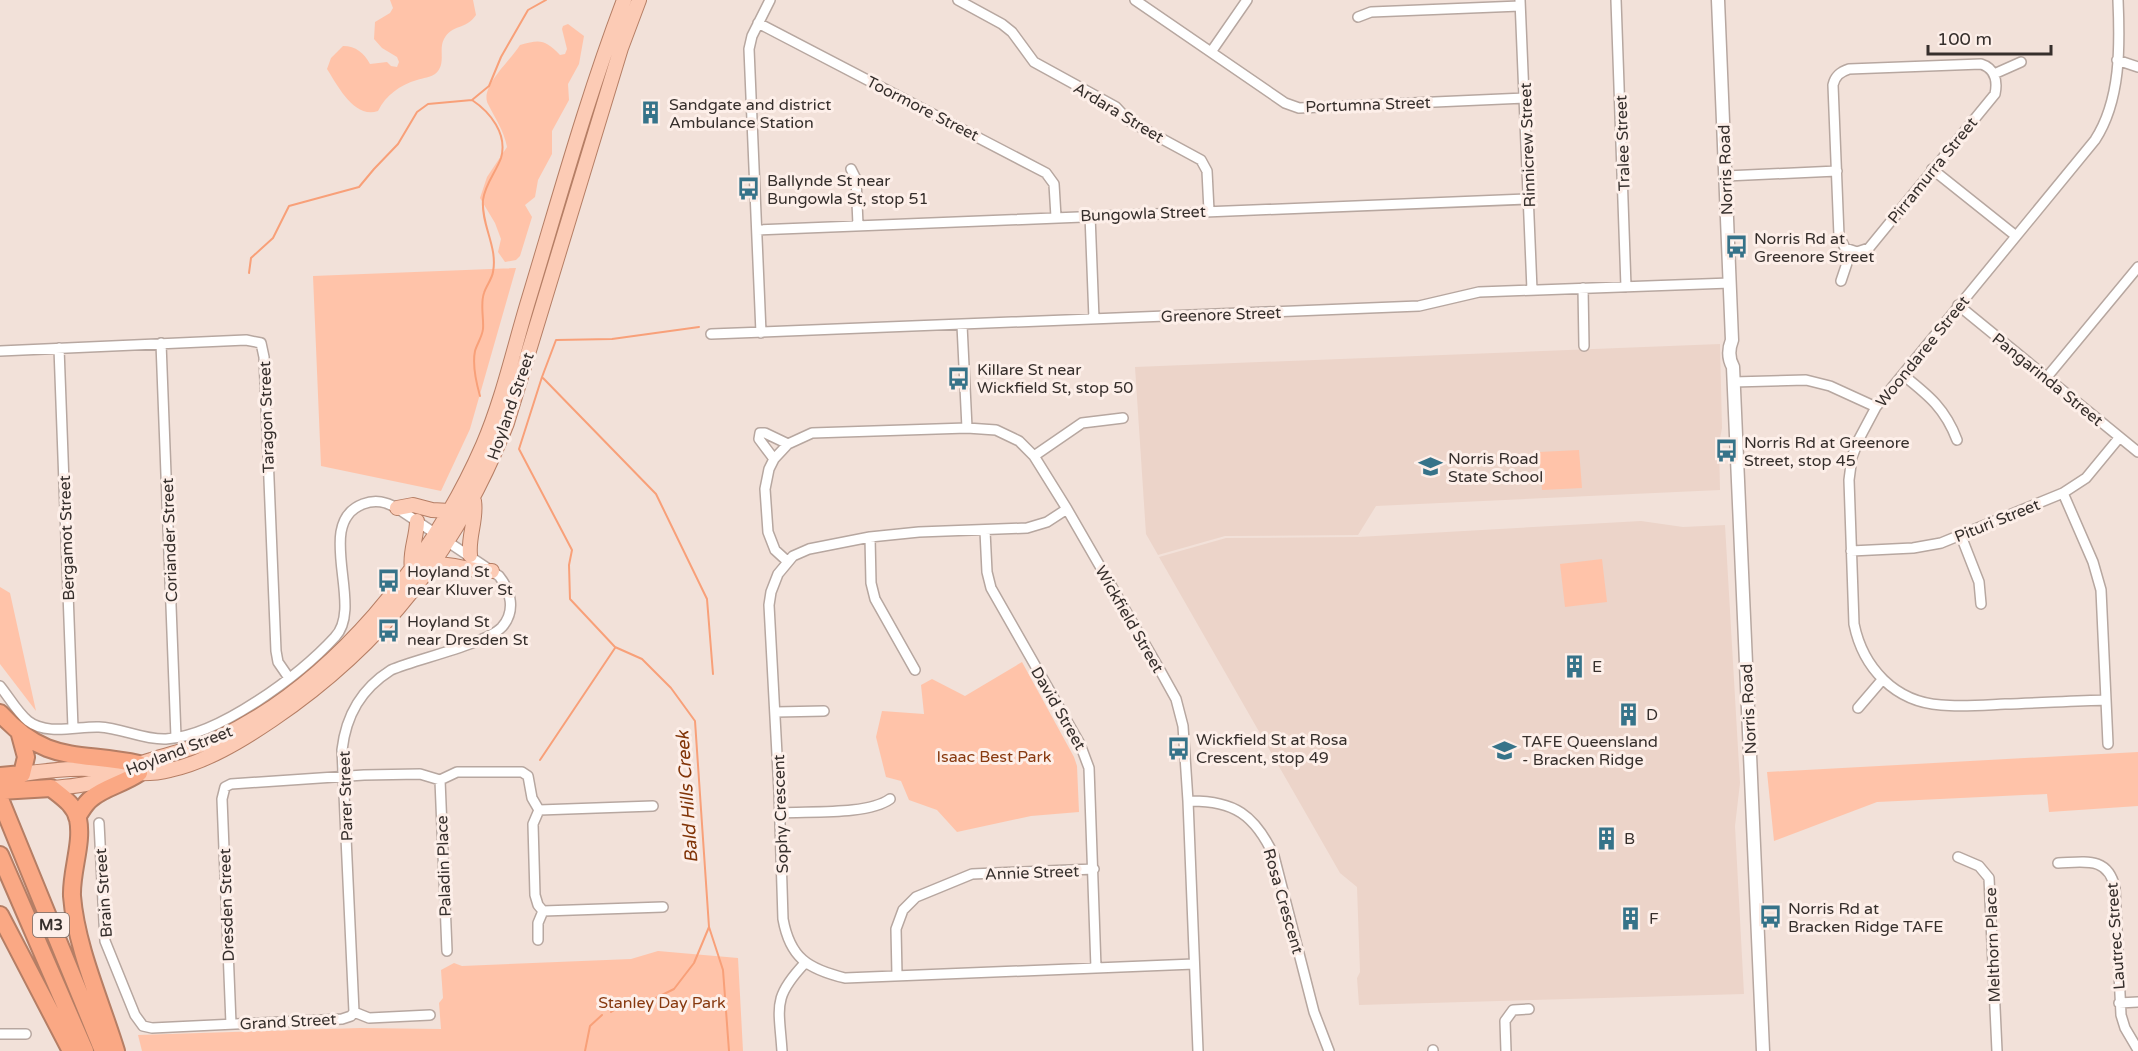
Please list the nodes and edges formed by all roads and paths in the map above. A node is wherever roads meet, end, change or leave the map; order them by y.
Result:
1 (624, 0) edge
2 (639, 0) edge
3 (770, 0) edge
4 (958, 0) edge
5 (1136, 0) edge
6 (1246, 0) edge
7 (1616, 0) edge
8 (1719, 0) edge
9 (2118, 0) edge
10 (1520, 3) edge
11 (1358, 17) dead end
12 (758, 23) junction
13 (1211, 52) junction
14 (2117, 60) junction
15 (2021, 62) dead end
16 (2138, 67) edge
17 (1994, 74) junction
18 (1525, 98) junction
19 (851, 169) dead end
20 (1932, 169) junction
21 (1837, 171) junction
22 (1726, 176) junction
23 (1529, 199) junction
24 (1209, 211) junction
25 (1090, 215) junction
26 (1056, 217) junction
27 (858, 225) junction
28 (758, 230) junction
29 (2016, 236) junction
30 (1851, 251) junction
31 (2138, 267) edge
32 (1841, 281) dead end
33 (1730, 283) junction
34 (1626, 287) junction
35 (1583, 288) junction
36 (1532, 290) junction
37 (1958, 305) junction
38 (1094, 319) junction
39 (962, 325) junction
40 (761, 333) junction
41 (711, 334) dead end
42 (161, 343) junction
43 (1584, 346) dead end
44 (59, 348) junction
45 (0, 351) edge
46 (1903, 375) junction
47 (2047, 377) junction
48 (1733, 382) junction
49 (1876, 407) junction
50 (1123, 418) dead end
51 (967, 428) junction
52 (2120, 438) junction
53 (1957, 440) dead end
54 (788, 444) junction
55 (2138, 452) edge
56 (1034, 456) junction
57 (774, 459) junction
58 (2063, 493) junction
59 (473, 499) junction
60 (397, 508) junction
61 (1068, 509) junction
62 (450, 511) junction
63 (417, 521) junction
64 (985, 531) junction
65 (436, 534) junction
66 (1960, 536) junction
67 (870, 537) junction
68 (448, 541) junction
69 (1851, 551) junction
70 (470, 555) junction
71 (787, 561) junction
72 (432, 564) junction
73 (412, 569) junction
74 (492, 571) junction
75 (1981, 604) dead end
76 (915, 670) dead end
77 (289, 678) junction
78 (1882, 680) junction
79 (0, 686) edge
80 (2106, 700) junction
81 (1858, 708) dead end
82 (824, 711) dead end
83 (776, 712) junction
84 (0, 713) edge
85 (73, 728) junction
86 (19, 732) junction
87 (176, 738) junction
88 (2108, 744) dead end
89 (139, 769) junction
90 (119, 772) junction
91 (344, 777) junction
92 (440, 780) junction
93 (10, 781) edge
94 (51, 788) junction
95 (0, 799) edge
96 (890, 799) dead end
97 (1188, 801) junction
98 (653, 806) dead end
99 (539, 810) junction
100 (780, 813) junction
101 (77, 816) junction
102 (99, 823) dead end
103 (0, 855) edge
104 (1958, 856) dead end
105 (2058, 863) dead end
106 (1094, 869) junction
107 (663, 907) dead end
108 (543, 911) junction
109 (0, 915) edge
110 (538, 940) dead end
111 (447, 951) dead end
112 (805, 963) junction
113 (1194, 964) junction
114 (1096, 968) junction
115 (897, 975) junction
116 (2138, 1002) edge
117 (2119, 1003) junction
118 (1529, 1009) dead end
119 (354, 1012) junction
120 (430, 1015) dead end
121 (231, 1024) junction
122 (143, 1026) joint
123 (0, 1034) edge
124 (26, 1034) dead end
125 (2138, 1050) edge
126 (71, 1051) edge
127 (85, 1051) edge
128 (103, 1051) edge
129 (116, 1051) edge
130 (782, 1051) edge
131 (1198, 1051) edge
132 (1329, 1051) edge
133 (1506, 1051) edge
134 (1763, 1051) edge
135 (1997, 1051) edge

1 - 62 main road, Hoyland Street
2 - 59 main road, Hoyland Street
3 - 12 street
4 - 24 street, Ardara Street
5 - 13 street, Portumna Street
6 - 13 street
7 - 34 street, Tralee Street
8 - 22 main road, Norris Road
9 - 14 street, Woondaree Street
10 - 11 street
10 - 18 street, Rinnicrew Street
12 - 26 street, Toormore Street
12 - 28 street
13 - 18 street, Portumna Street
14 - 16 street
14 - 29 street, Woondaree Street
15 - 17 street
17 - 20 street, Pirramurra Street
17 - 21 street
18 - 23 street, Rinnicrew Street
19 - 27 street
20 - 29 street
20 - 30 street, Pirramurra Street
21 - 22 street
21 - 30 street
22 - 33 main road, Norris Road
23 - 24 street, Bungowla Street
23 - 36 street, Rinnicrew Street
24 - 25 street, Bungowla Street
25 - 26 street, Bungowla Street
25 - 38 street
26 - 27 street, Bungowla Street
27 - 28 street, Bungowla Street
28 - 40 street
29 - 37 street, Woondaree Street
30 - 32 street
31 - 47 street
33 - 34 street, Greenore Street
33 - 48 main road, Norris Road
34 - 35 street, Greenore Street
35 - 36 street, Greenore Street
35 - 43 street
36 - 38 street, Greenore Street
37 - 46 street, Woondaree Street
37 - 47 street, Pangarinda Street
38 - 39 street, Greenore Street
39 - 40 street, Greenore Street
39 - 51 street
40 - 41 street, Greenore Street
42 - 44 street, Taragon Street
42 - 77 street, Taragon Street
42 - 87 street, Coriander Street
44 - 45 street, Taragon Street
44 - 85 street, Bergamot Street
46 - 49 street, Woondaree Street
46 - 53 street
47 - 52 street, Pangarinda Street
48 - 49 street
48 - 134 main road, Norris Road
49 - 69 street, Woondaree Street
50 - 56 street
51 - 54 street, Wickfield Street
51 - 56 street, Wickfield Street
52 - 55 street, Pangarinda Street
52 - 58 street, Pituri Street
54 - 57 street, Wickfield Street
54 - 57 street
56 - 61 street, Wickfield Street
57 - 71 street, Wickfield Street
58 - 66 street, Pituri Street
58 - 80 street
59 - 68 main road, Hoyland Street
59 - 70 main road
60 - 62 main road
60 - 63 street, Parer Street
60 - 77 street
61 - 64 street
61 - 97 street, Wickfield Street
62 - 65 main road, Hoyland Street
63 - 65 street, Parer Street
63 - 73 main road
64 - 67 street
64 - 106 street, David Street
65 - 68 street, Parer Street
65 - 73 main road, Hoyland Street
66 - 69 street, Pituri Street
66 - 75 street
67 - 71 street
67 - 76 street
68 - 70 street, Parer Street
68 - 72 main road, Hoyland Street
69 - 78 street, Woondaree Street
70 - 74 street, Parer Street
71 - 83 street, Sophy Crescent
72 - 74 main road
72 - 89 main road, Hoyland Street
73 - 89 main road, Hoyland Street
74 - 91 street, Parer Street
77 - 87 street
78 - 80 street, Woondaree Street
78 - 81 street
79 - 85 street
80 - 88 street
82 - 83 street
83 - 100 street, Sophy Crescent
84 - 86 highway
85 - 87 street
86 - 89 highway
86 - 93 highway
89 - 90 main road, Hoyland Street
89 - 101 highway
90 - 93 main road
90 - 94 main road, Hoyland Street
91 - 92 street
91 - 119 street, Parer Street
91 - 121 street, Dresden Street
92 - 99 street
92 - 111 street, Paladin Place
93 - 94 highway
94 - 101 highway
95 - 128 highway, M3
96 - 100 street
97 - 113 street, Wickfield Street
97 - 132 street, Rosa Crescent
98 - 99 street
99 - 108 street
100 - 112 street, Sophy Crescent
101 - 129 highway
102 - 122 street, Brain Street
103 - 127 highway, M3
104 - 135 street, Melthorn Place
105 - 117 street, Lautrec Street
106 - 114 street, David Street
106 - 115 street, Annie Street
107 - 108 street
108 - 110 street
109 - 126 highway
112 - 115 street
112 - 130 street
113 - 114 street
113 - 131 street, Wickfield Street
114 - 115 street
116 - 117 street
117 - 125 street, Lautrec Street
118 - 133 street
119 - 120 street, Grand Street
119 - 121 street, Grand Street
121 - 122 street, Grand Street
123 - 124 street

